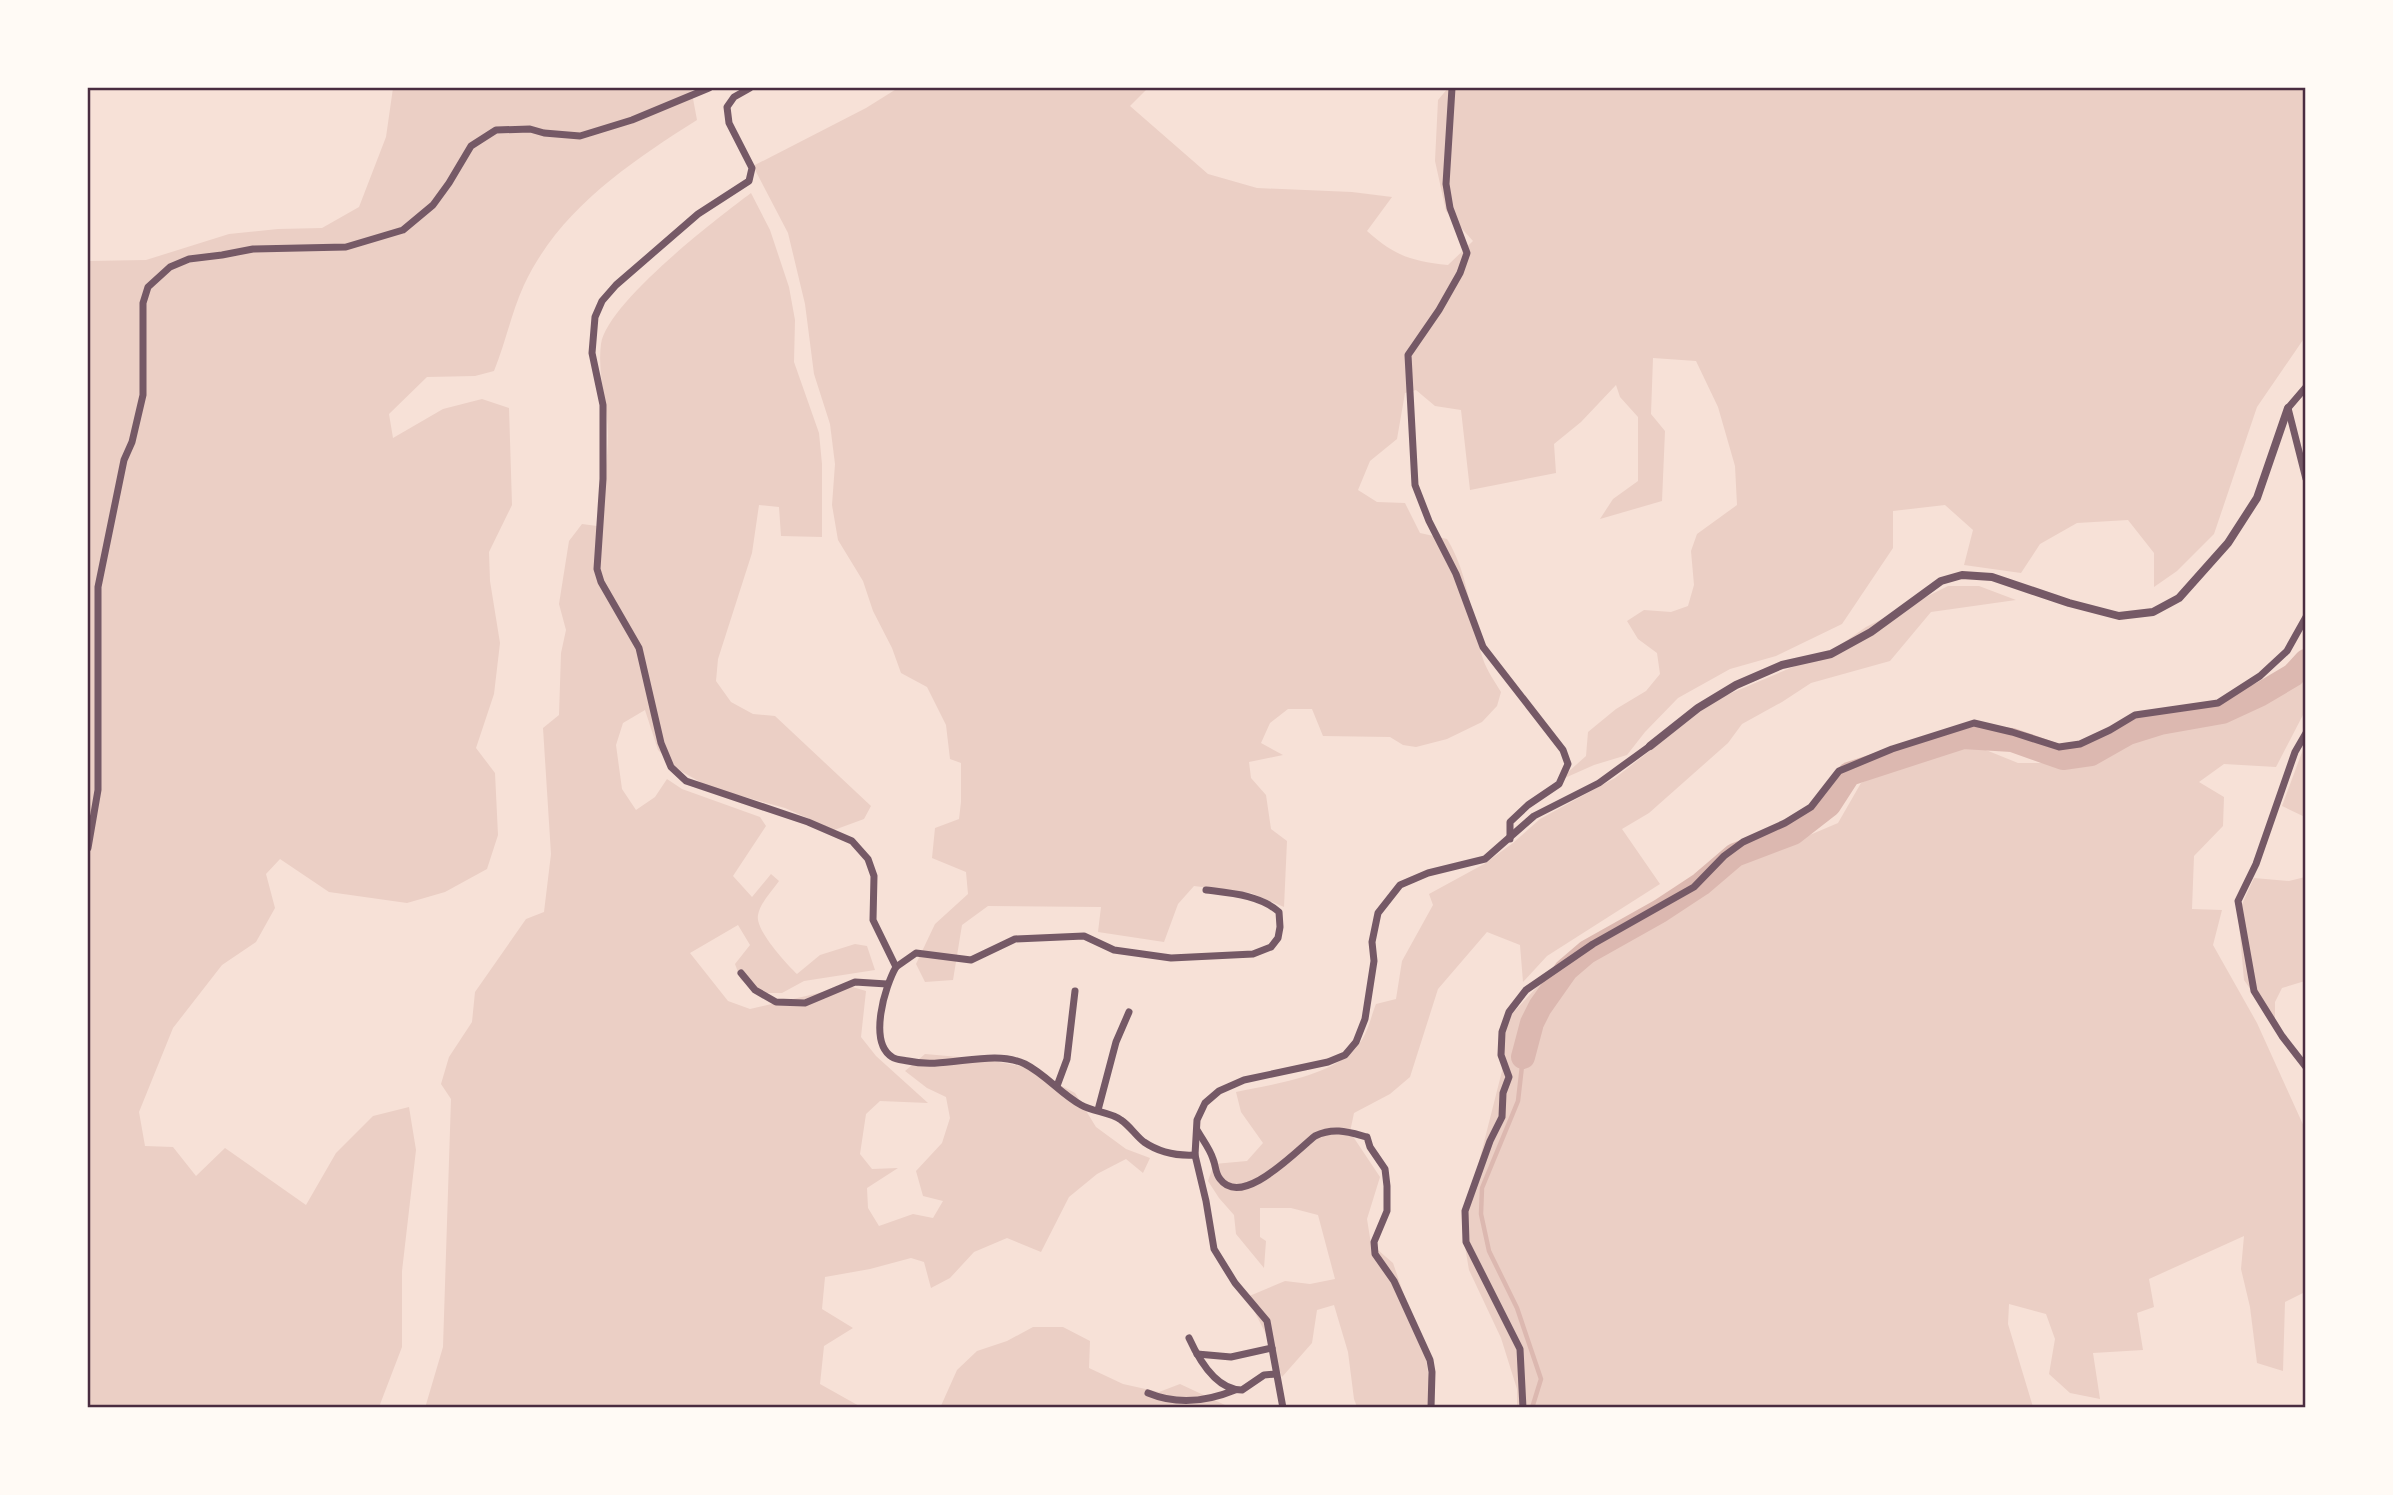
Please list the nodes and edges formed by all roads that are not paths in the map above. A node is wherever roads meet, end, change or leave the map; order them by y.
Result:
1 (709, 88) edge
2 (750, 88) edge
3 (1452, 88) edge
4 (2305, 387) edge
5 (2288, 408) junction
6 (2305, 479) edge
7 (2305, 617) edge
8 (2305, 733) edge
9 (1650, 747) joint
10 (1510, 839) junction
11 (88, 848) edge
12 (1206, 890) dead end
13 (896, 967) junction
14 (741, 973) dead end
15 (887, 984) junction
16 (1075, 991) dead end
17 (1129, 1012) dead end
18 (2305, 1067) edge
19 (1057, 1086) junction
20 (1098, 1110) junction
21 (1196, 1129) junction
22 (1195, 1155) junction
23 (1189, 1338) dead end
24 (1272, 1348) junction
25 (1197, 1354) junction
26 (1276, 1374) junction
27 (1234, 1390) junction
28 (1148, 1393) dead end
29 (1283, 1408) edge
30 (1431, 1408) edge
31 (1523, 1408) edge

1 - 11 street
2 - 13 street
3 - 10 street
4 - 5 street
5 - 6 street
5 - 9 street
7 - 31 street
8 - 18 street
9 - 10 street
10 - 21 street
12 - 13 street
13 - 15 street
14 - 15 street
15 - 19 street
16 - 19 street
17 - 20 street
19 - 20 street
20 - 22 street
21 - 22 street
21 - 30 street
22 - 24 street
23 - 25 street
24 - 25 street
24 - 26 street
25 - 27 street
26 - 27 street
26 - 29 street
27 - 28 street

